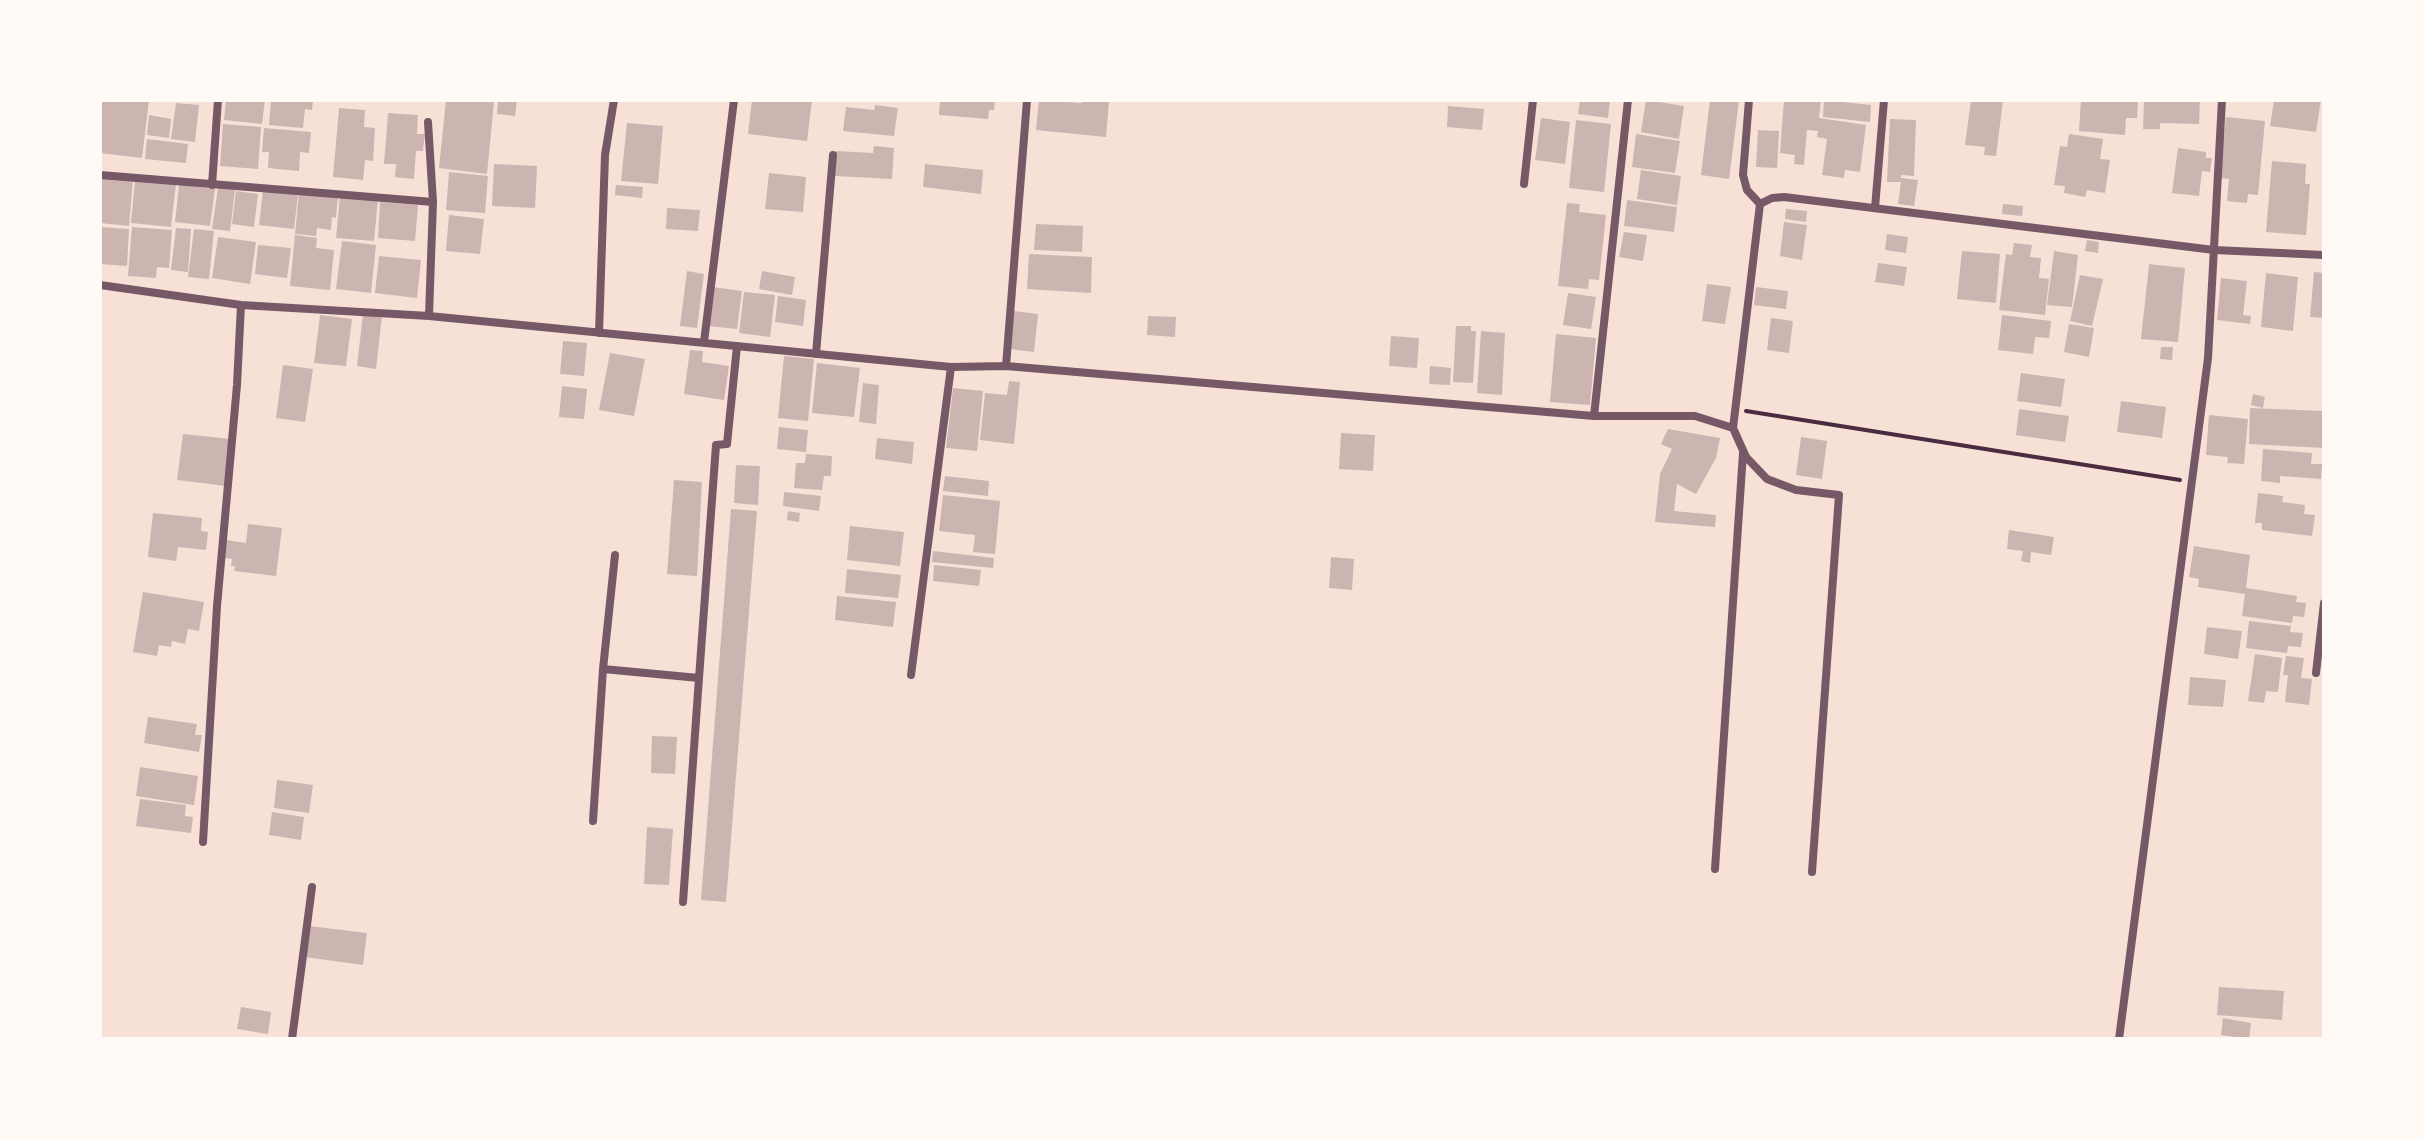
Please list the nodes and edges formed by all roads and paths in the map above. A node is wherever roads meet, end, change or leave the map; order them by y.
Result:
1 (218, 100) edge
2 (614, 100) edge
3 (734, 100) edge
4 (1027, 100) edge
5 (1533, 100) edge
6 (1628, 100) edge
7 (1749, 100) edge
8 (1884, 100) edge
9 (2222, 100) edge
10 (428, 122) dead end
11 (833, 155) dead end
12 (100, 175) edge
13 (1524, 184) dead end
14 (212, 185) junction
15 (433, 202) junction
16 (1760, 204) junction
17 (1875, 208) junction
18 (2214, 250) junction
19 (2324, 255) edge
20 (100, 285) edge
21 (241, 305) junction
22 (429, 316) junction
23 (599, 333) junction
24 (704, 342) junction
25 (737, 346) junction
26 (816, 354) junction
27 (1006, 366) junction
28 (951, 367) junction
29 (1736, 409) junction
30 (1594, 416) junction
31 (1733, 428) junction
32 (1743, 452) junction
33 (2192, 482) junction
34 (615, 555) dead end
35 (2324, 603) edge
36 (603, 669) junction
37 (2316, 673) dead end
38 (911, 675) dead end
39 (699, 678) junction
40 (593, 821) dead end
41 (203, 842) dead end
42 (1715, 869) dead end
43 (1812, 872) dead end
44 (312, 887) dead end
45 (683, 902) dead end
46 (292, 1039) edge
47 (2119, 1039) edge

1 - 14 street
2 - 23 street
3 - 24 street
4 - 27 street
5 - 13 street
6 - 30 street
7 - 16 street
8 - 17 street
9 - 18 street
10 - 15 street
11 - 26 street
12 - 14 street
14 - 15 street
15 - 22 street
16 - 17 street
16 - 29 street
17 - 18 street
18 - 19 street
18 - 33 street
20 - 21 street
21 - 22 street
21 - 41 street
22 - 23 street
23 - 24 street
24 - 25 street
25 - 26 street
25 - 39 street
26 - 28 street
27 - 28 street
27 - 30 street
28 - 38 street
29 - 31 street
29 - 33 path
30 - 31 street
31 - 32 street
32 - 42 street
32 - 43 street
33 - 47 street
34 - 36 street
35 - 37 street
36 - 39 street
36 - 40 street
39 - 45 street
44 - 46 street

